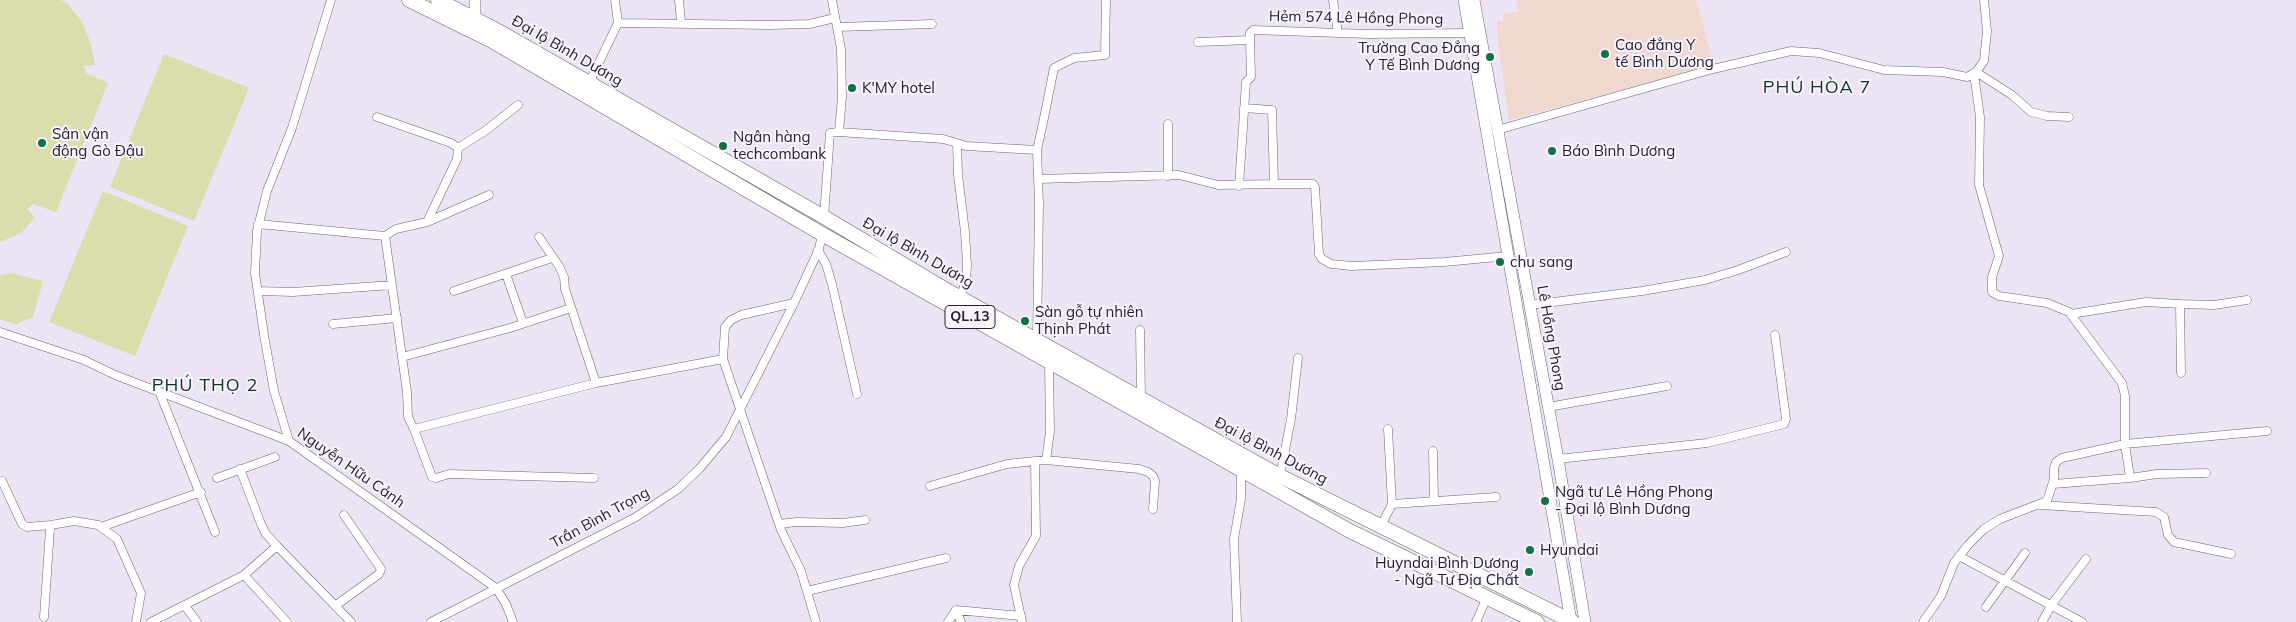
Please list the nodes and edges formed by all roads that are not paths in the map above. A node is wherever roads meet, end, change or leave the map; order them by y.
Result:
1 (331, 0) edge
2 (409, 0) edge
3 (438, 0) edge
4 (475, 0) edge
5 (615, 0) edge
6 (679, 0) edge
7 (832, 0) edge
8 (1106, 0) edge
9 (1333, 0) edge
10 (1464, 0) edge
11 (1474, 0) edge
12 (1984, 0) edge
13 (461, 6) edge
14 (835, 18) junction
15 (475, 19) junction
16 (681, 22) junction
17 (618, 23) junction
18 (932, 24) dead end
19 (838, 27) junction
20 (1338, 33) junction
21 (1470, 33) junction
22 (1250, 40) junction
23 (1198, 42) dead end
24 (1975, 73) junction
25 (589, 83) junction
26 (518, 106) dead end
27 (1244, 108) junction
28 (377, 117) dead end
29 (2069, 117) dead end
30 (1168, 124) dead end
31 (1497, 130) junction
32 (839, 132) junction
33 (957, 144) junction
34 (458, 148) junction
35 (1037, 150) junction
36 (1168, 176) junction
37 (1039, 179) junction
38 (1274, 184) junction
39 (1239, 186) junction
40 (489, 195) dead end
41 (824, 217) junction
42 (427, 222) junction
43 (258, 224) junction
44 (822, 234) junction
45 (385, 236) junction
46 (539, 237) dead end
47 (818, 250) junction
48 (1786, 252) dead end
49 (1508, 256) junction
50 (552, 258) junction
51 (506, 274) junction
52 (392, 285) junction
53 (258, 291) junction
54 (454, 291) dead end
55 (960, 297) junction
56 (2247, 300) dead end
57 (794, 303) junction
58 (2180, 304) junction
59 (1529, 305) junction
60 (571, 308) junction
61 (2071, 314) junction
62 (397, 318) junction
63 (523, 323) junction
64 (333, 324) dead end
65 (1140, 330) dead end
66 (0, 332) edge
67 (1775, 336) dead end
68 (1037, 340) junction
69 (402, 357) junction
70 (1298, 358) dead end
71 (723, 359) junction
72 (1050, 362) junction
73 (2181, 373) dead end
74 (596, 383) junction
75 (1667, 386) dead end
76 (159, 391) junction
77 (857, 394) dead end
78 (1141, 398) junction
79 (1548, 407) junction
80 (740, 408) junction
81 (414, 429) junction
82 (1388, 429) dead end
83 (2266, 431) dead end
84 (289, 441) junction
85 (2125, 444) junction
86 (1432, 451) dead end
87 (275, 457) dead end
88 (1558, 459) junction
89 (1046, 460) junction
90 (1035, 461) junction
91 (240, 469) junction
92 (1241, 470) junction
93 (2206, 473) dead end
94 (1280, 476) junction
95 (217, 478) dead end
96 (594, 478) dead end
97 (2130, 478) junction
98 (2, 481) dead end
99 (2053, 484) junction
100 (930, 486) dead end
101 (201, 492) junction
102 (1496, 497) dead end
103 (1434, 501) junction
104 (1392, 504) junction
105 (2036, 505) junction
106 (1153, 509) dead end
107 (344, 515) dead end
108 (865, 520) dead end
109 (779, 524) junction
110 (51, 526) junction
111 (1381, 526) junction
112 (101, 527) junction
113 (215, 532) dead end
114 (277, 546) junction
115 (2025, 553) dead end
116 (2231, 554) dead end
117 (1959, 556) junction
118 (946, 558) dead end
119 (2086, 559) dead end
120 (244, 575) junction
121 (2005, 580) junction
122 (496, 588) junction
123 (807, 591) junction
124 (1487, 597) junction
125 (2052, 604) junction
126 (185, 606) junction
127 (335, 606) junction
128 (1986, 607) dead end
129 (956, 610) junction
130 (44, 617) dead end
131 (1021, 619) edge
132 (136, 622) edge
133 (151, 622) edge
134 (197, 622) edge
135 (287, 622) edge
136 (351, 622) edge
137 (431, 622) edge
138 (513, 622) edge
139 (816, 622) edge
140 (948, 622) edge
141 (961, 622) edge
142 (1237, 622) edge
143 (1476, 622) edge
144 (1538, 622) edge
145 (1575, 622) edge
146 (1923, 622) edge
147 (2042, 622) edge
148 (2082, 622) edge

1 - 43 street
2 - 44 highway, Đại lộ Bình Dương / QL.13
3 - 13 highway, Đại lộ Bình Dương / QL.13
4 - 15 street
5 - 17 street
6 - 16 street
7 - 14 street
8 - 35 street
9 - 20 street
10 - 21 street, Lê Hồng Phong
11 - 31 street, Lê Hồng Phong
12 - 24 street
13 - 15 highway, Đại lộ Bình Dương / QL.13
14 - 16 street
14 - 19 street
15 - 25 highway, Đại lộ Bình Dương / QL.13
16 - 17 street
17 - 25 street
18 - 19 street
19 - 32 street
20 - 21 street, Hẻm 574 Lê Hồng Phong
20 - 22 street, Hẻm 574 Lê Hồng Phong
21 - 49 street, Lê Hồng Phong
22 - 23 street
22 - 27 street
24 - 29 street
24 - 31 street
24 - 61 street
25 - 41 highway, Đại lộ Bình Dương / QL.13
26 - 34 street
27 - 38 street
27 - 39 street
28 - 34 street
30 - 36 street
31 - 59 street, Lê Hồng Phong
32 - 33 street
32 - 41 street
33 - 35 street
33 - 55 street
34 - 42 street
35 - 37 street
36 - 37 street
36 - 39 street
37 - 68 street
38 - 39 street
38 - 49 street
40 - 42 street
41 - 44 highway
41 - 55 highway, Đại lộ Bình Dương / QL.13
42 - 45 street
43 - 45 street
43 - 53 street
44 - 47 street, Trần Bình Trọng
44 - 72 highway, Đại lộ Bình Dương / QL.13
45 - 52 street
46 - 50 street
47 - 57 street, Trần Bình Trọng
47 - 77 street
48 - 59 street
49 - 145 street, Lê Hồng Phong
50 - 51 street
50 - 60 street
51 - 54 street
51 - 63 street
52 - 53 street
52 - 62 street
53 - 84 street
55 - 68 highway, Đại lộ Bình Dương / QL.13
56 - 58 street
57 - 71 street
57 - 80 street, Trần Bình Trọng
58 - 61 street
58 - 73 street
59 - 79 street, Lê Hồng Phong
60 - 63 street
60 - 74 street
61 - 85 street
62 - 64 street
62 - 69 street
63 - 69 street
65 - 78 street
66 - 76 street, Nguyễn Hữu Cảnh
67 - 88 street
68 - 78 highway, Đại lộ Bình Dương / QL.13
69 - 81 street
70 - 94 street
71 - 74 street
71 - 80 street
72 - 89 street
72 - 92 highway, Đại lộ Bình Dương / QL.13
74 - 81 street
75 - 79 street
76 - 84 street, Nguyễn Hữu Cảnh
76 - 101 street
78 - 94 highway, Đại lộ Bình Dương / QL.13
79 - 88 street, Lê Hồng Phong
80 - 109 street
80 - 122 street, Trần Bình Trọng
81 - 96 street
82 - 104 street
83 - 85 street
84 - 122 street, Nguyễn Hữu Cảnh
85 - 97 street
85 - 99 street
86 - 103 street
87 - 91 street
88 - 145 street, Lê Hồng Phong
89 - 90 street
89 - 106 street
90 - 100 street
90 - 131 street
91 - 95 street
91 - 114 street
92 - 124 highway, Đại lộ Bình Dương / QL.13
92 - 142 street
93 - 97 street
94 - 111 highway, Đại lộ Bình Dương / QL.13
97 - 99 street
98 - 110 street
99 - 105 street
101 - 112 street
101 - 113 street
102 - 103 street
103 - 104 street
104 - 111 street
105 - 116 street
105 - 117 street
107 - 127 street
108 - 109 street
109 - 123 street
110 - 112 street
110 - 130 street
111 - 145 highway, Đại lộ Bình Dương / QL.13
112 - 132 street
114 - 120 street
114 - 127 street
115 - 121 street
117 - 121 street
117 - 146 street
118 - 123 street
119 - 125 street
120 - 126 street
120 - 135 street
121 - 125 street
121 - 128 street
122 - 137 street, Trần Bình Trọng
122 - 138 street, Nguyễn Hữu Cảnh
123 - 139 street
124 - 143 street
124 - 144 highway, Đại lộ Bình Dương / QL.13
125 - 147 street
125 - 148 street
126 - 133 street
126 - 134 street
127 - 136 street
129 - 131 street
129 - 140 street
129 - 141 street

